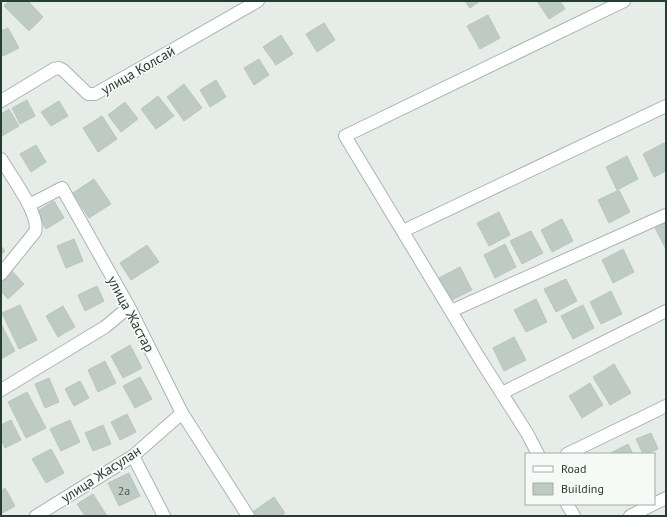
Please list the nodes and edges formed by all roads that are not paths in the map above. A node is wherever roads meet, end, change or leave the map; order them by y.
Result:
1 (258, 1) edge
2 (624, 1) edge
3 (1, 101) edge
4 (666, 106) edge
5 (1, 160) edge
6 (29, 205) junction
7 (666, 215) edge
8 (403, 231) junction
9 (1, 274) edge
10 (129, 307) junction
11 (451, 311) junction
12 (666, 311) edge
13 (1, 390) edge
14 (502, 393) junction
15 (666, 406) edge
16 (182, 413) junction
17 (537, 453) edge
18 (569, 453) edge
19 (133, 456) junction
20 (666, 498) edge
21 (655, 504) edge
22 (568, 505) edge
23 (652, 505) edge
24 (36, 516) edge
25 (164, 516) edge
26 (248, 516) edge
27 (574, 516) edge
28 (630, 516) edge

1 - 3 street, улица Колсай
2 - 8 street
4 - 8 street
5 - 6 street
6 - 9 street
6 - 10 street, улица Жастар
7 - 11 street
8 - 11 street
10 - 13 street
10 - 16 street, улица Жастар
11 - 14 street
12 - 14 street
14 - 17 street
15 - 18 street
16 - 19 street, улица Жасулан
16 - 26 street, улица Жастар
19 - 24 street, улица Жасулан
19 - 25 street
20 - 21 street
22 - 27 street
23 - 28 street

